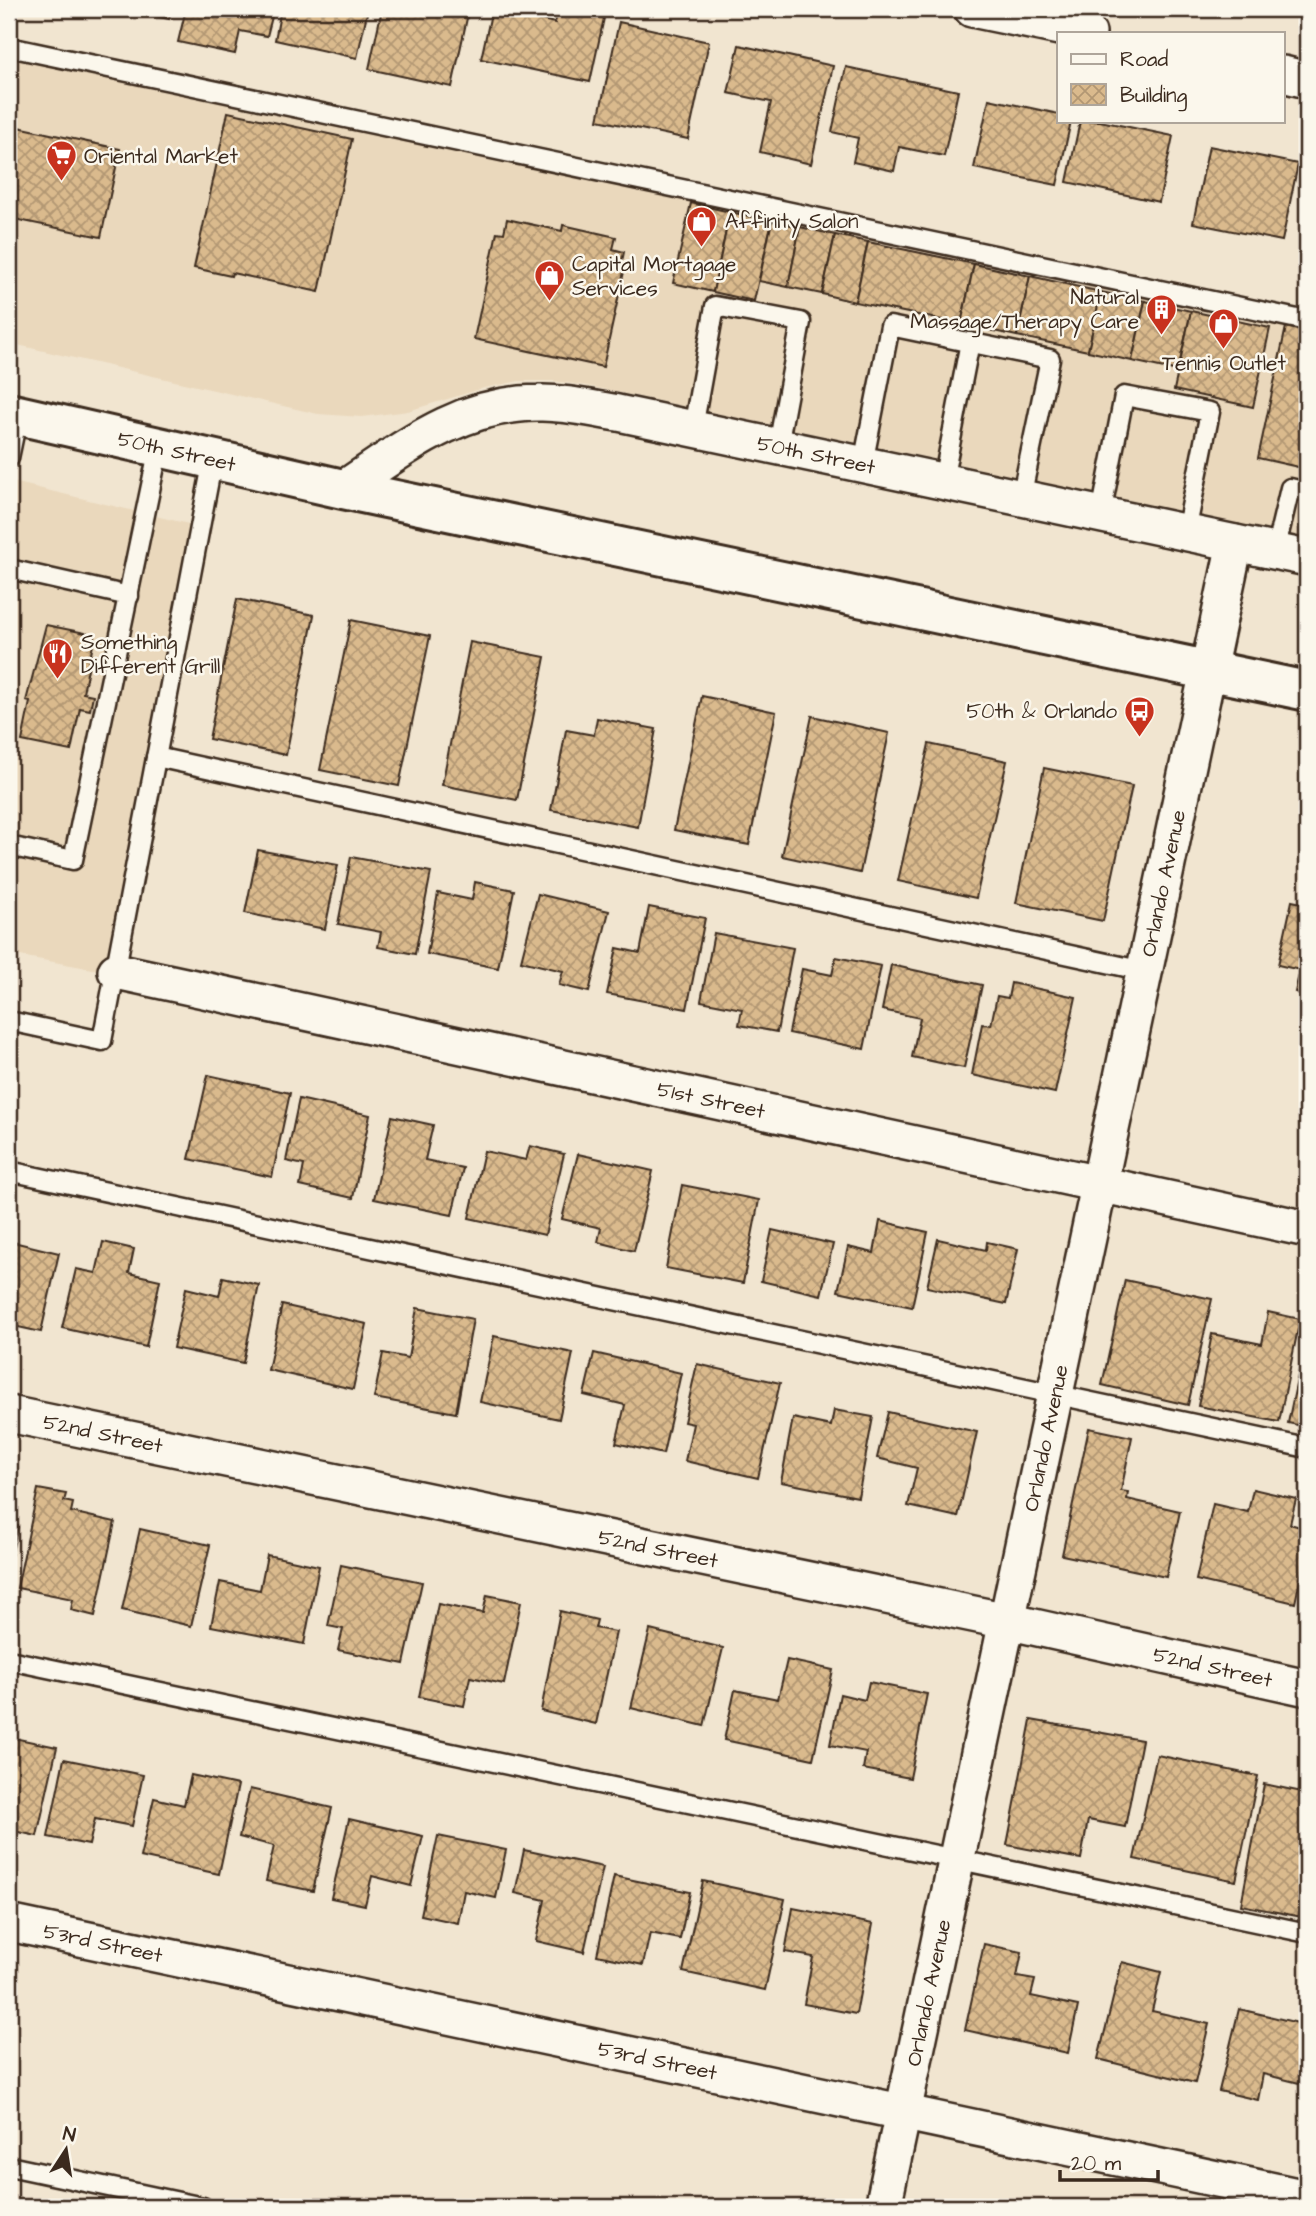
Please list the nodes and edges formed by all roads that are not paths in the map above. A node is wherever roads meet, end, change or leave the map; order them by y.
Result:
1 (972, 9) edge
2 (1083, 32) edge
3 (9, 47) edge
4 (1284, 74) edge
5 (1307, 80) edge
6 (1307, 321) edge
7 (970, 342) junction
8 (13, 414) edge
9 (692, 428) junction
10 (778, 446) junction
11 (159, 447) junction
12 (9, 457) edge
13 (213, 459) junction
14 (863, 464) junction
15 (943, 481) junction
16 (343, 489) junction
17 (1307, 492) edge
18 (1021, 498) junction
19 (1101, 514) junction
20 (1186, 532) junction
21 (1235, 543) junction
22 (1291, 555) edge
23 (9, 569) edge
24 (128, 596) junction
25 (1207, 670) junction
26 (1307, 691) edge
27 (156, 757) junction
28 (9, 846) edge
29 (116, 971) junction
30 (1144, 971) junction
31 (9, 1021) edge
32 (9, 1171) edge
33 (1099, 1185) junction
34 (1307, 1230) edge
35 (1055, 1394) junction
36 (9, 1414) edge
37 (1307, 1448) edge
38 (1007, 1621) junction
39 (9, 1660) edge
40 (1307, 1688) edge
41 (956, 1858) junction
42 (9, 1923) edge
43 (1307, 1933) edge
44 (903, 2113) junction
45 (9, 2166) edge
46 (1307, 2198) edge
47 (203, 2207) edge
48 (883, 2207) edge

1 - 2 street
3 - 6 lane
4 - 5 street
7 - 14 lane
7 - 15 lane
7 - 18 lane
8 - 11 main road, 50th Street
8 - 12 lane
9 - 10 street, 50th Street
9 - 10 lane
9 - 16 street, 50th Street
10 - 14 street, 50th Street
11 - 13 main road, 50th Street
11 - 24 lane
13 - 16 main road, 50th Street
13 - 27 lane
14 - 15 street, 50th Street
15 - 18 street, 50th Street
16 - 25 main road, 50th Street
17 - 22 lane
18 - 19 street, 50th Street
19 - 20 street, 50th Street
19 - 20 lane
20 - 21 street, 50th Street
21 - 22 street, 50th Street
21 - 25 street, Orlando Avenue
23 - 24 lane
24 - 28 lane
25 - 26 main road, 50th Street
25 - 30 street, Orlando Avenue
27 - 29 lane
27 - 30 lane
29 - 31 lane
29 - 33 street, 51st Street
30 - 33 street, Orlando Avenue
32 - 35 lane
33 - 34 street, 51st Street
33 - 35 street, Orlando Avenue
35 - 37 lane
35 - 38 street, Orlando Avenue
36 - 38 street, 52nd Street
38 - 40 street, 52nd Street
38 - 41 street, Orlando Avenue
39 - 41 lane
41 - 43 lane
41 - 44 street, Orlando Avenue
42 - 44 street, 53rd Street
44 - 46 street, 53rd Street
44 - 48 street, Orlando Avenue
45 - 47 lane

